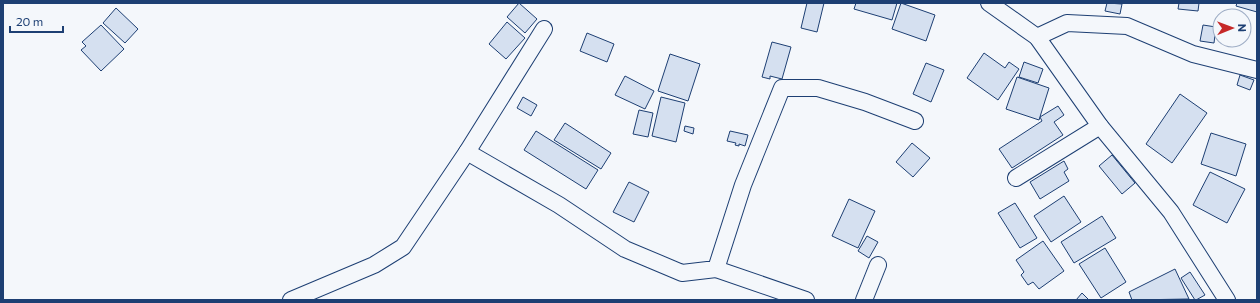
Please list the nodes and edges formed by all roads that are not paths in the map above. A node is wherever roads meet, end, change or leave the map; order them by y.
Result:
1 (989, 3) edge
2 (544, 30) dead end
3 (1037, 37) junction
4 (1257, 70) edge
5 (915, 121) dead end
6 (1100, 126) junction
7 (467, 152) junction
8 (1016, 178) dead end
9 (878, 265) dead end
10 (716, 269) junction
11 (291, 300) edge
12 (806, 300) edge
13 (864, 300) edge
14 (1227, 300) edge

1 - 3 street
2 - 7 street
3 - 4 street
3 - 6 street
5 - 10 street
6 - 8 street
6 - 14 street
7 - 10 street
7 - 11 street
9 - 13 street
10 - 12 street

